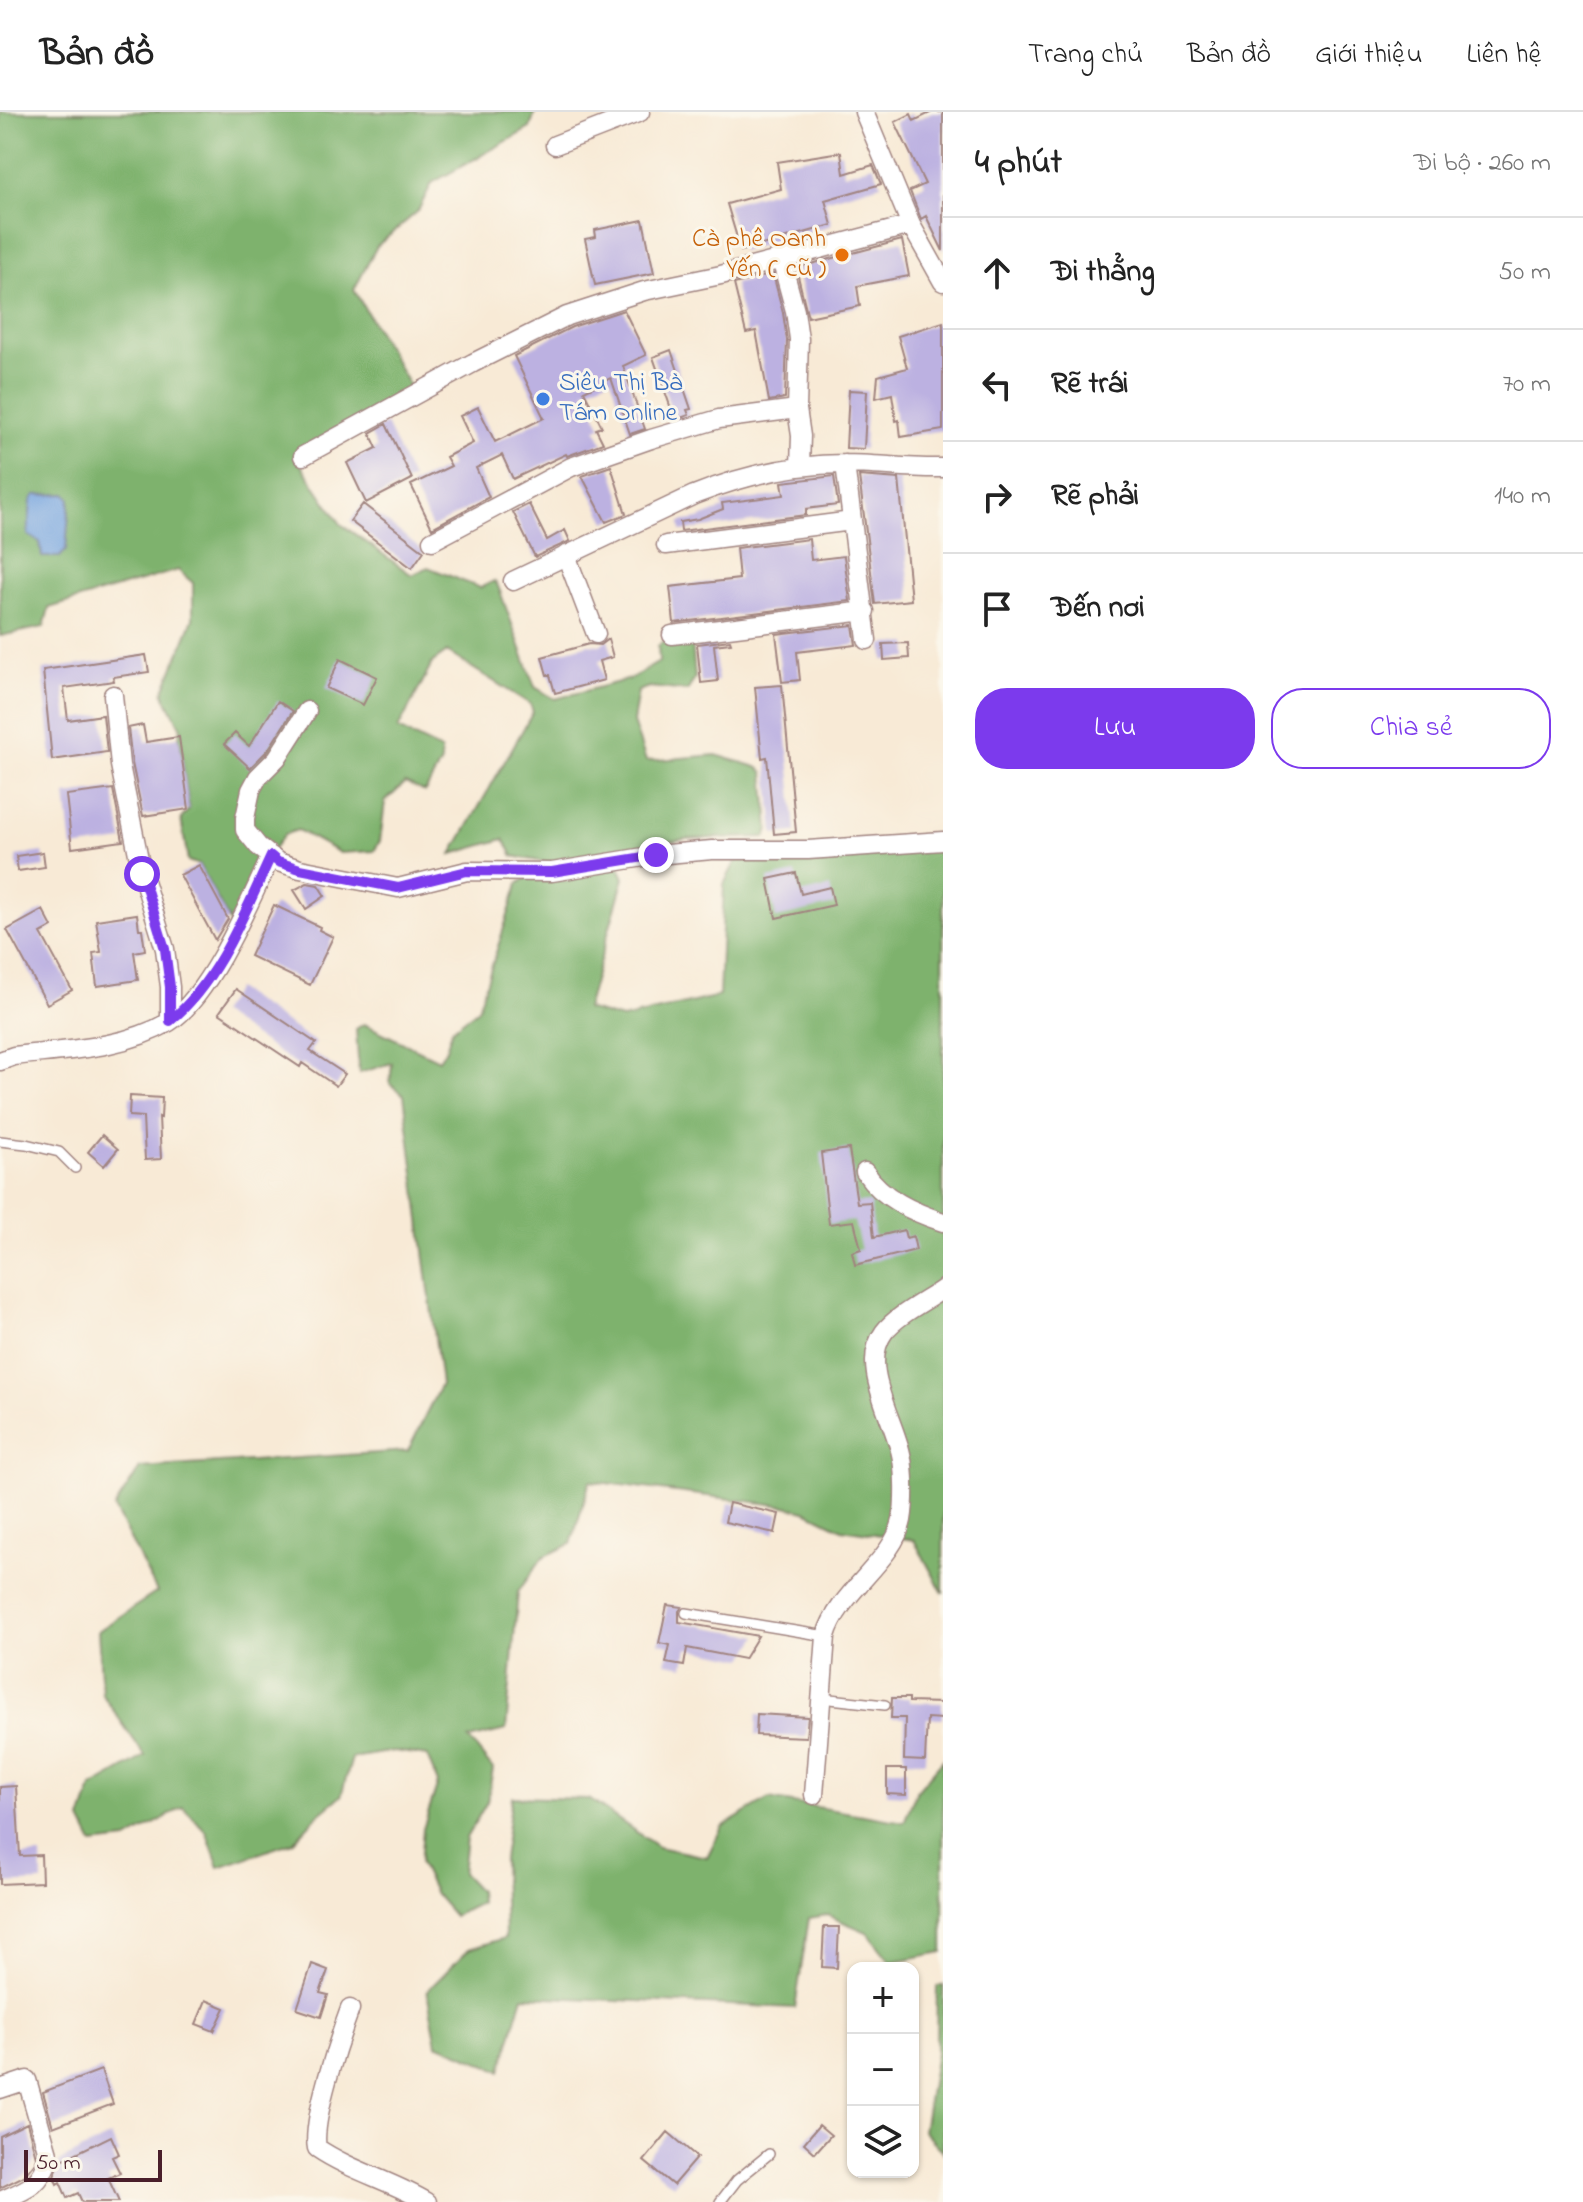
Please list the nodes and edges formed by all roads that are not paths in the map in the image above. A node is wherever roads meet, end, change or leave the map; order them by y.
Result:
1 (640, 112) edge
2 (864, 112) edge
3 (555, 145) dead end
4 (911, 225) junction
5 (781, 259) junction
6 (943, 282) edge
7 (797, 409) junction
8 (303, 456) dead end
9 (845, 464) junction
10 (800, 466) junction
11 (943, 468) edge
12 (852, 521) junction
13 (432, 541) dead end
14 (666, 545) dead end
15 (566, 555) junction
16 (513, 581) dead end
17 (865, 611) junction
18 (596, 634) dead end
19 (672, 635) dead end
20 (867, 640) dead end
21 (113, 695) dead end
22 (307, 711) dead end
23 (943, 841) edge
24 (271, 856) junction
25 (170, 1021) junction
26 (0, 1061) edge
27 (0, 1141) edge
28 (75, 1168) dead end
29 (865, 1172) dead end
30 (943, 1222) edge
31 (943, 1289) edge
32 (686, 1613) dead end
33 (826, 1636) junction
34 (821, 1698) junction
35 (885, 1705) dead end
36 (814, 1795) dead end
37 (350, 2009) dead end
38 (0, 2089) edge
39 (769, 2154) dead end
40 (0, 2201) edge
41 (427, 2202) edge
42 (720, 2202) edge

1 - 3 street
2 - 4 street
4 - 5 street
4 - 6 street
5 - 7 street
5 - 8 street
7 - 10 street
7 - 13 street
9 - 10 street
9 - 11 street
9 - 12 street
10 - 15 street
12 - 14 street
12 - 17 street
15 - 16 street
15 - 18 street
17 - 19 street
17 - 20 street
21 - 25 street
22 - 24 street
23 - 24 street
24 - 25 street
25 - 26 street
27 - 28 lane
29 - 30 street
31 - 33 street
32 - 33 lane
33 - 34 street
34 - 35 lane
34 - 36 street
37 - 41 street
38 - 40 street
39 - 42 lane

